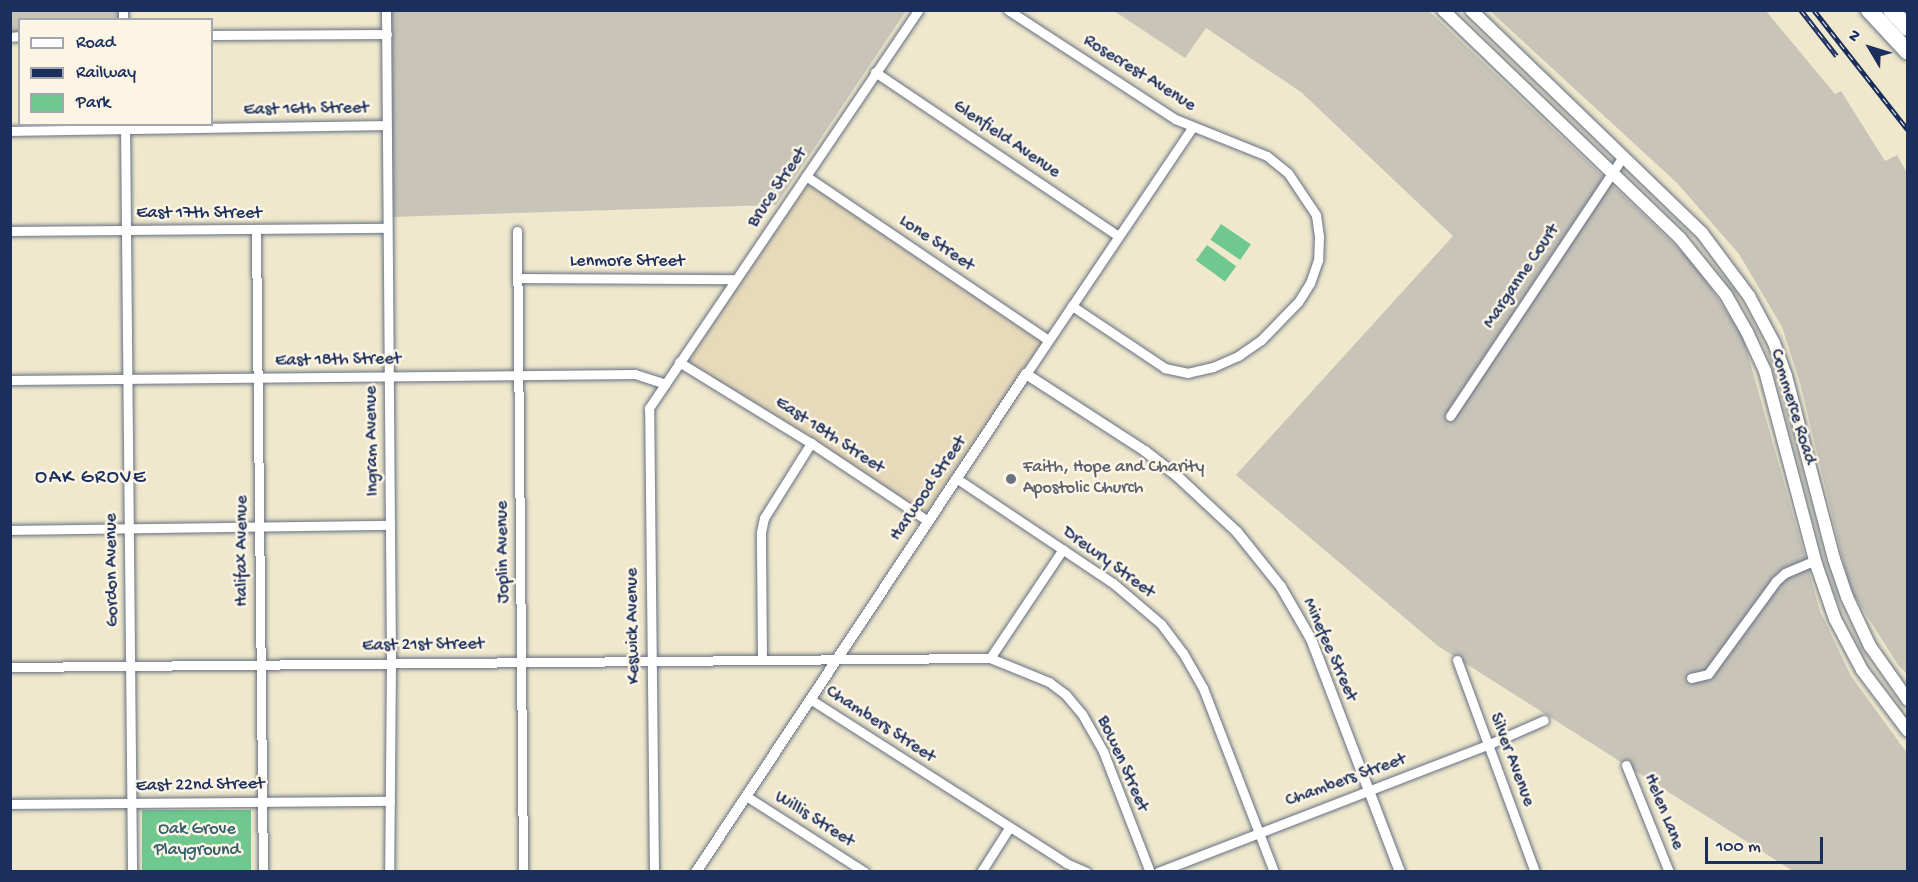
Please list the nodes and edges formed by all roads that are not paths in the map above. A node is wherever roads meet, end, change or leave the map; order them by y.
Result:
1 (386, 10) edge
2 (918, 10) edge
3 (1008, 10) edge
4 (1443, 10) edge
5 (1471, 10) edge
6 (1869, 10) edge
7 (1891, 10) edge
8 (1908, 28) edge
9 (387, 34) junction
10 (213, 35) edge
11 (1908, 52) edge
12 (875, 72) junction
13 (386, 125) junction
14 (125, 127) edge
15 (1192, 128) junction
16 (10, 131) edge
17 (1623, 157) junction
18 (1612, 172) junction
19 (806, 176) junction
20 (387, 228) junction
21 (256, 230) junction
22 (10, 231) edge
23 (126, 231) junction
24 (517, 231) dead end
25 (1118, 236) junction
26 (517, 278) junction
27 (736, 279) junction
28 (1072, 306) junction
29 (1048, 340) junction
30 (680, 362) junction
31 (1026, 374) junction
32 (518, 375) junction
33 (388, 377) junction
34 (258, 378) junction
35 (128, 379) junction
36 (10, 380) edge
37 (665, 384) junction
38 (1450, 416) dead end
39 (812, 443) junction
40 (956, 478) junction
41 (928, 521) junction
42 (390, 525) junction
43 (260, 527) junction
44 (129, 528) junction
45 (10, 530) edge
46 (1063, 549) junction
47 (1815, 560) junction
48 (990, 658) junction
49 (762, 659) junction
50 (836, 659) junction
51 (651, 660) junction
52 (1456, 660) dead end
53 (521, 662) junction
54 (391, 663) junction
55 (261, 664) junction
56 (130, 666) junction
57 (10, 667) edge
58 (1691, 678) dead end
59 (810, 699) junction
60 (1908, 700) edge
61 (1544, 720) dead end
62 (1908, 731) edge
63 (1487, 745) junction
64 (1626, 765) dead end
65 (1369, 791) junction
66 (746, 796) junction
67 (390, 801) junction
68 (262, 802) junction
69 (132, 803) junction
70 (10, 804) edge
71 (1010, 828) junction
72 (1258, 831) junction
73 (132, 872) edge
74 (263, 872) edge
75 (389, 872) edge
76 (523, 872) edge
77 (654, 872) edge
78 (696, 872) edge
79 (865, 872) edge
80 (981, 872) edge
81 (1086, 872) edge
82 (1150, 872) edge
83 (1158, 872) edge
84 (1274, 872) edge
85 (1400, 872) edge
86 (1536, 872) edge
87 (1669, 872) edge

1 - 9 street, Ingram Avenue
2 - 12 street, Bruce Street
3 - 15 street, Rosecrest Avenue
4 - 18 main road, Commerce Road
5 - 17 main road, Commerce Road
6 - 11 highway
7 - 8 highway
9 - 10 street
9 - 13 street, Ingram Avenue
12 - 19 street, Bruce Street
12 - 25 street, Glenfield Avenue
13 - 14 street, East 16th Street
13 - 20 street, Ingram Avenue
14 - 16 street, East 16th Street
14 - 23 street, Gordon Avenue
15 - 25 street, Harwood Street
15 - 28 street, Rosecrest Avenue
17 - 18 street, Marganne Court
17 - 60 main road, Commerce Road
18 - 38 street, Marganne Court
18 - 47 main road, Commerce Road
19 - 27 street, Bruce Street
19 - 29 street, Lone Street
20 - 21 street, East 17th Street
20 - 33 street, Ingram Avenue
21 - 23 street, East 17th Street
21 - 34 street, Halifax Avenue
22 - 23 street, East 17th Street
23 - 35 street, Gordon Avenue
24 - 26 street, Joplin Avenue
25 - 28 street, Harwood Street
26 - 27 street, Lenmore Street
26 - 32 street, Joplin Avenue
27 - 30 street, Bruce Street
28 - 29 street, Harwood Street
29 - 31 street, Harwood Street
30 - 37 street, Bruce Street
30 - 39 street, East 18th Street
31 - 40 street, Harwood Street
31 - 65 street, Minefee Street
32 - 33 street, East 18th Street
32 - 37 street, East 18th Street
32 - 53 street, Joplin Avenue
33 - 34 street, East 18th Street
33 - 42 street, Ingram Avenue
34 - 35 street, East 18th Street
34 - 43 street, Halifax Avenue
35 - 36 street, East 18th Street
35 - 44 street, Gordon Avenue
37 - 51 street, Keswick Avenue
39 - 41 street, East 18th Street
39 - 49 street
40 - 41 street, Harwood Street
40 - 46 street, Drewry Street
41 - 50 street, Harwood Street
42 - 43 street
42 - 54 street, Ingram Avenue
43 - 44 street
43 - 55 street, Halifax Avenue
44 - 45 street
44 - 56 street, Gordon Avenue
46 - 48 street
46 - 72 street, Drewry Street
47 - 58 street
47 - 62 main road, Commerce Road
48 - 50 street, Bowen Street
48 - 82 street, Bowen Street
49 - 50 street, East 21st Street
49 - 51 street, East 21st Street
50 - 59 street, Harwood Street
51 - 53 street, East 21st Street
51 - 77 street, Keswick Avenue
52 - 63 street, Silver Avenue
53 - 54 street, East 21st Street
53 - 76 street, Joplin Avenue
54 - 55 street, East 21st Street
54 - 67 street, Ingram Avenue
55 - 56 street, East 21st Street
55 - 68 street, Halifax Avenue
56 - 57 street, East 21st Street
56 - 69 street, Gordon Avenue
59 - 66 street, Harwood Street
59 - 71 street, Chambers Street
61 - 63 street, Chambers Street
63 - 65 street, Chambers Street
63 - 86 street, Silver Avenue
64 - 87 street, Helen Lane
65 - 72 street, Chambers Street
65 - 85 street, Minefee Street
66 - 78 street, Harwood Street
66 - 79 street, Willis Street
67 - 68 street, East 22nd Street
67 - 75 street, Ingram Avenue
68 - 69 street, East 22nd Street
68 - 74 street, Halifax Avenue
69 - 70 street, East 22nd Street
69 - 73 street, Gordon Avenue
71 - 80 street
71 - 81 street, Chambers Street
72 - 83 street, Chambers Street
72 - 84 street, Drewry Street

